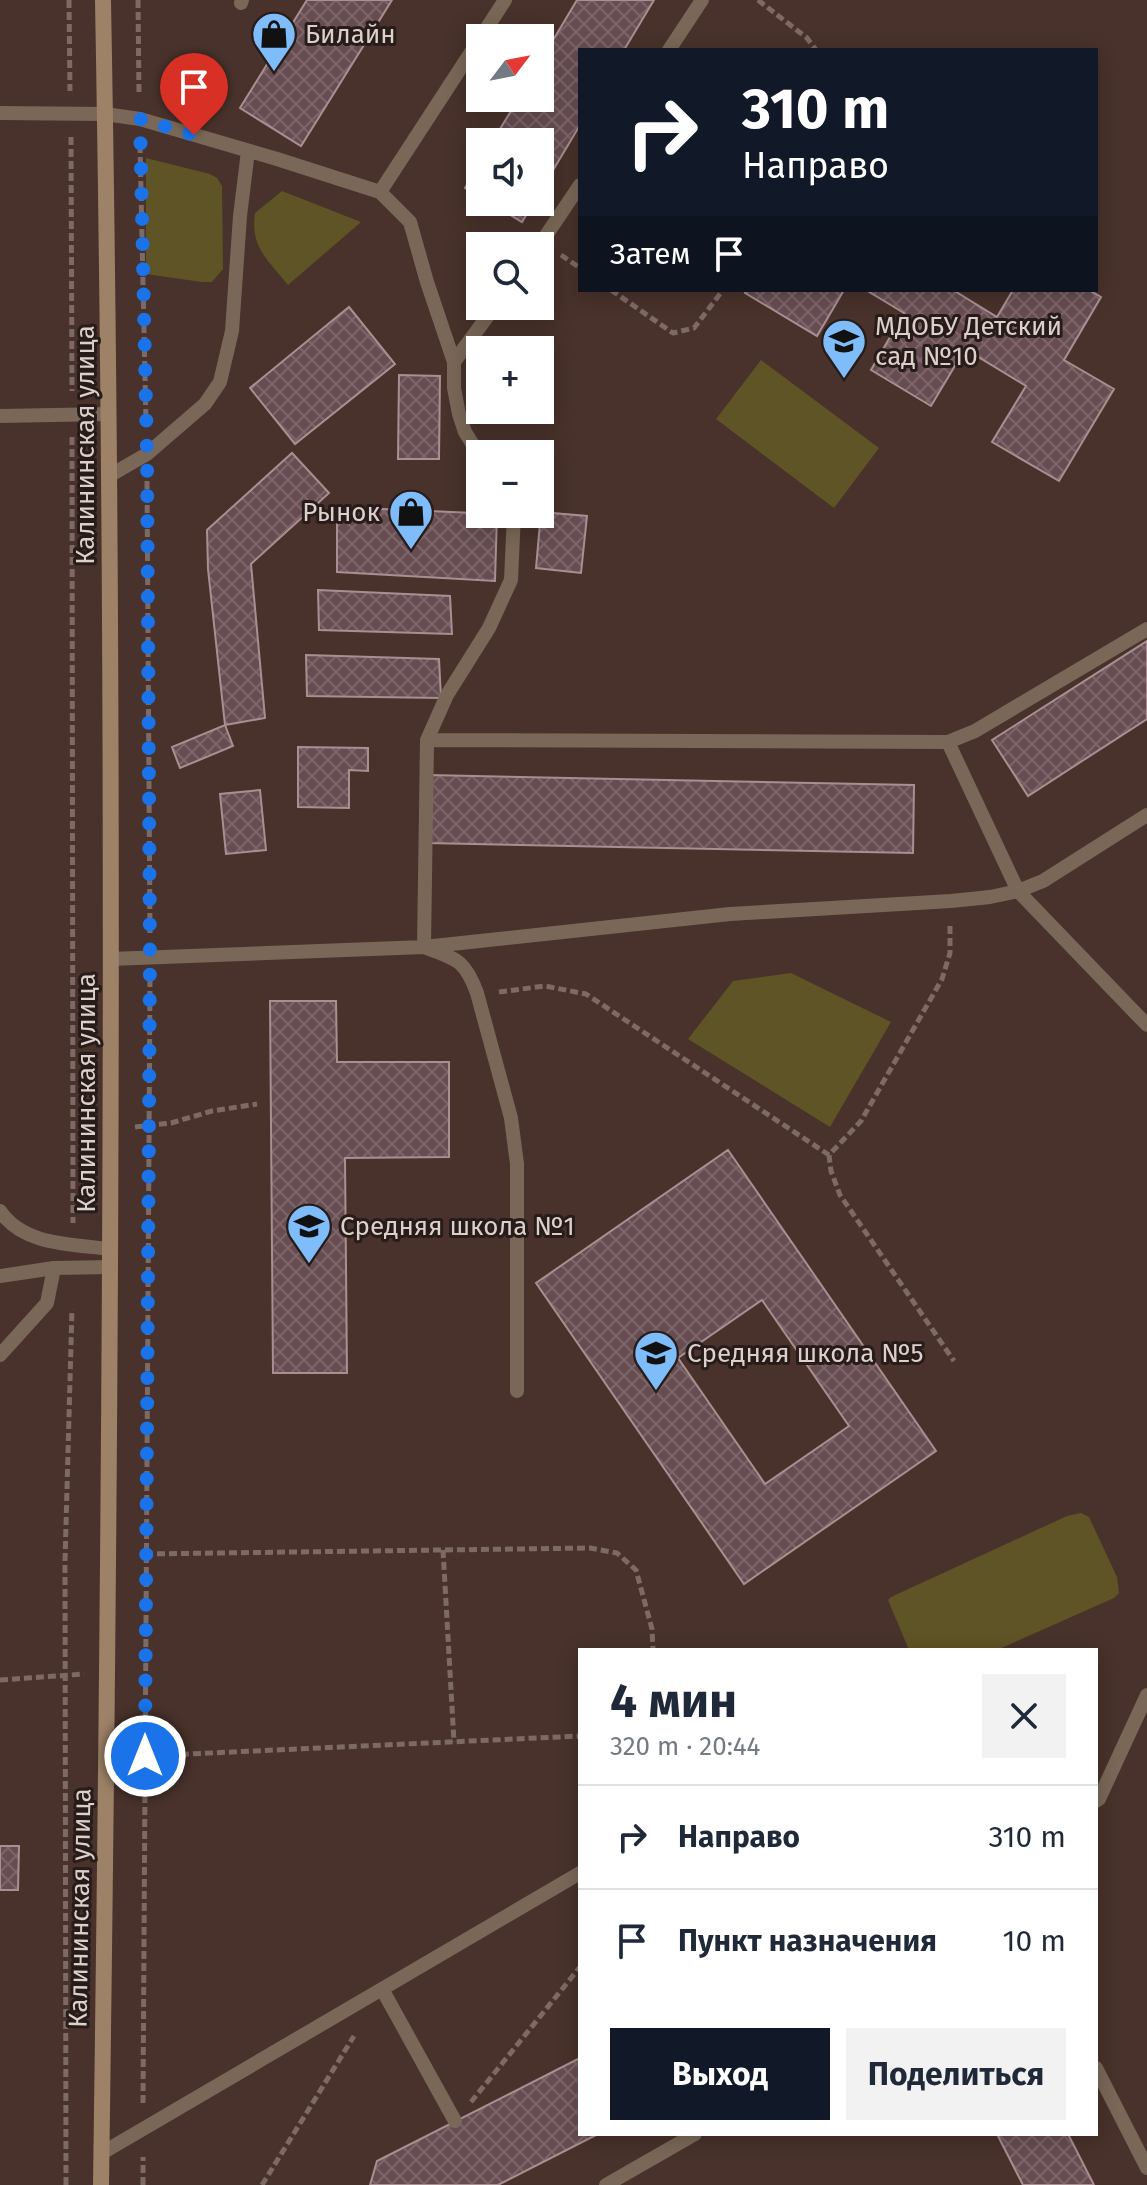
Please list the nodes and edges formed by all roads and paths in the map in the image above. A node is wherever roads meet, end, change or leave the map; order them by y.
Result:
1 (69, 0) edge
2 (103, 0) edge
3 (138, 0) edge
4 (505, 0) edge
5 (702, 0) edge
6 (758, 0) edge
7 (670, 48) edge
8 (814, 48) edge
9 (0, 113) edge
10 (71, 114) junction
11 (105, 114) junction
12 (140, 119) junction
13 (248, 151) junction
14 (578, 188) edge
15 (380, 192) junction
16 (548, 232) edge
17 (614, 292) edge
18 (721, 292) edge
19 (485, 320) edge
20 (454, 362) junction
21 (109, 414) junction
22 (72, 415) junction
23 (0, 416) edge
24 (470, 440) edge
25 (147, 454) junction
26 (109, 476) junction
27 (513, 528) edge
28 (1147, 629) edge
29 (427, 740) junction
30 (948, 742) junction
31 (1147, 815) edge
32 (1018, 891) junction
33 (951, 901) junction
34 (424, 947) junction
35 (150, 957) junction
36 (110, 959) junction
37 (477, 993) junction
38 (1147, 1025) edge
39 (257, 1104) dead end
40 (148, 1126) junction
41 (110, 1130) junction
42 (829, 1155) junction
43 (0, 1211) edge
44 (73, 1245) junction
45 (110, 1249) junction
46 (110, 1267) junction
47 (54, 1268) junction
48 (74, 1268) junction
49 (0, 1276) edge
50 (0, 1355) edge
51 (954, 1361) dead end
52 (517, 1391) dead end
53 (443, 1550) junction
54 (145, 1554) junction
55 (653, 1648) edge
56 (145, 1672) junction
57 (106, 1673) junction
58 (66, 1675) junction
59 (0, 1680) edge
60 (1147, 1695) edge
61 (578, 1736) edge
62 (454, 1742) junction
63 (145, 1756) junction
64 (1098, 1800) edge
65 (578, 1874) edge
66 (578, 1969) edge
67 (382, 1989) junction
68 (359, 2028) dead end
69 (1098, 2072) edge
70 (455, 2121) joint
71 (143, 2129) junction
72 (692, 2136) edge
73 (102, 2153) junction
74 (1147, 2168) edge
75 (66, 2185) edge
76 (101, 2185) edge
77 (143, 2185) edge
78 (262, 2185) edge
79 (606, 2185) edge

1 - 10 path
2 - 11 main road, Калининская улица
3 - 12 path
4 - 15 lane
5 - 7 lane
6 - 8 path
9 - 10 lane
10 - 11 lane
10 - 22 path
11 - 12 lane
11 - 21 main road, Калининская улица
12 - 13 lane
12 - 25 path
13 - 15 lane
13 - 25 lane
14 - 16 lane
15 - 20 lane
17 - 18 path
19 - 20 lane
20 - 24 lane
21 - 22 lane
21 - 26 main road, Калининская улица
22 - 23 lane
22 - 44 path
25 - 26 lane
25 - 35 path
26 - 36 main road, Калининская улица
27 - 29 lane
28 - 30 lane
29 - 30 lane
29 - 34 lane
30 - 32 lane
31 - 32 lane
32 - 33 lane
32 - 38 lane
33 - 34 lane
33 - 42 path
34 - 35 lane
34 - 37 lane
35 - 36 lane
35 - 40 path
36 - 41 main road, Калининская улица
37 - 42 path
37 - 52 lane
39 - 40 path
40 - 41 path
40 - 54 path
41 - 45 main road, Калининская улица
42 - 51 path
43 - 44 lane
44 - 45 lane
45 - 46 main road, Калининская улица
46 - 48 lane
46 - 57 main road, Калининская улица
47 - 48 lane
47 - 49 lane
47 - 50 lane
48 - 58 path
53 - 54 path
53 - 55 path
53 - 62 path
54 - 56 path
56 - 57 path
56 - 63 path
57 - 58 path
57 - 73 main road, Калининская улица
58 - 59 path
58 - 75 path
60 - 64 lane
61 - 62 path
62 - 63 path
63 - 71 path
65 - 67 lane
66 - 70 path
67 - 70 lane
67 - 71 lane
68 - 78 path
69 - 74 lane
71 - 73 lane
71 - 77 path
72 - 79 lane
73 - 76 main road, Калининская улица

